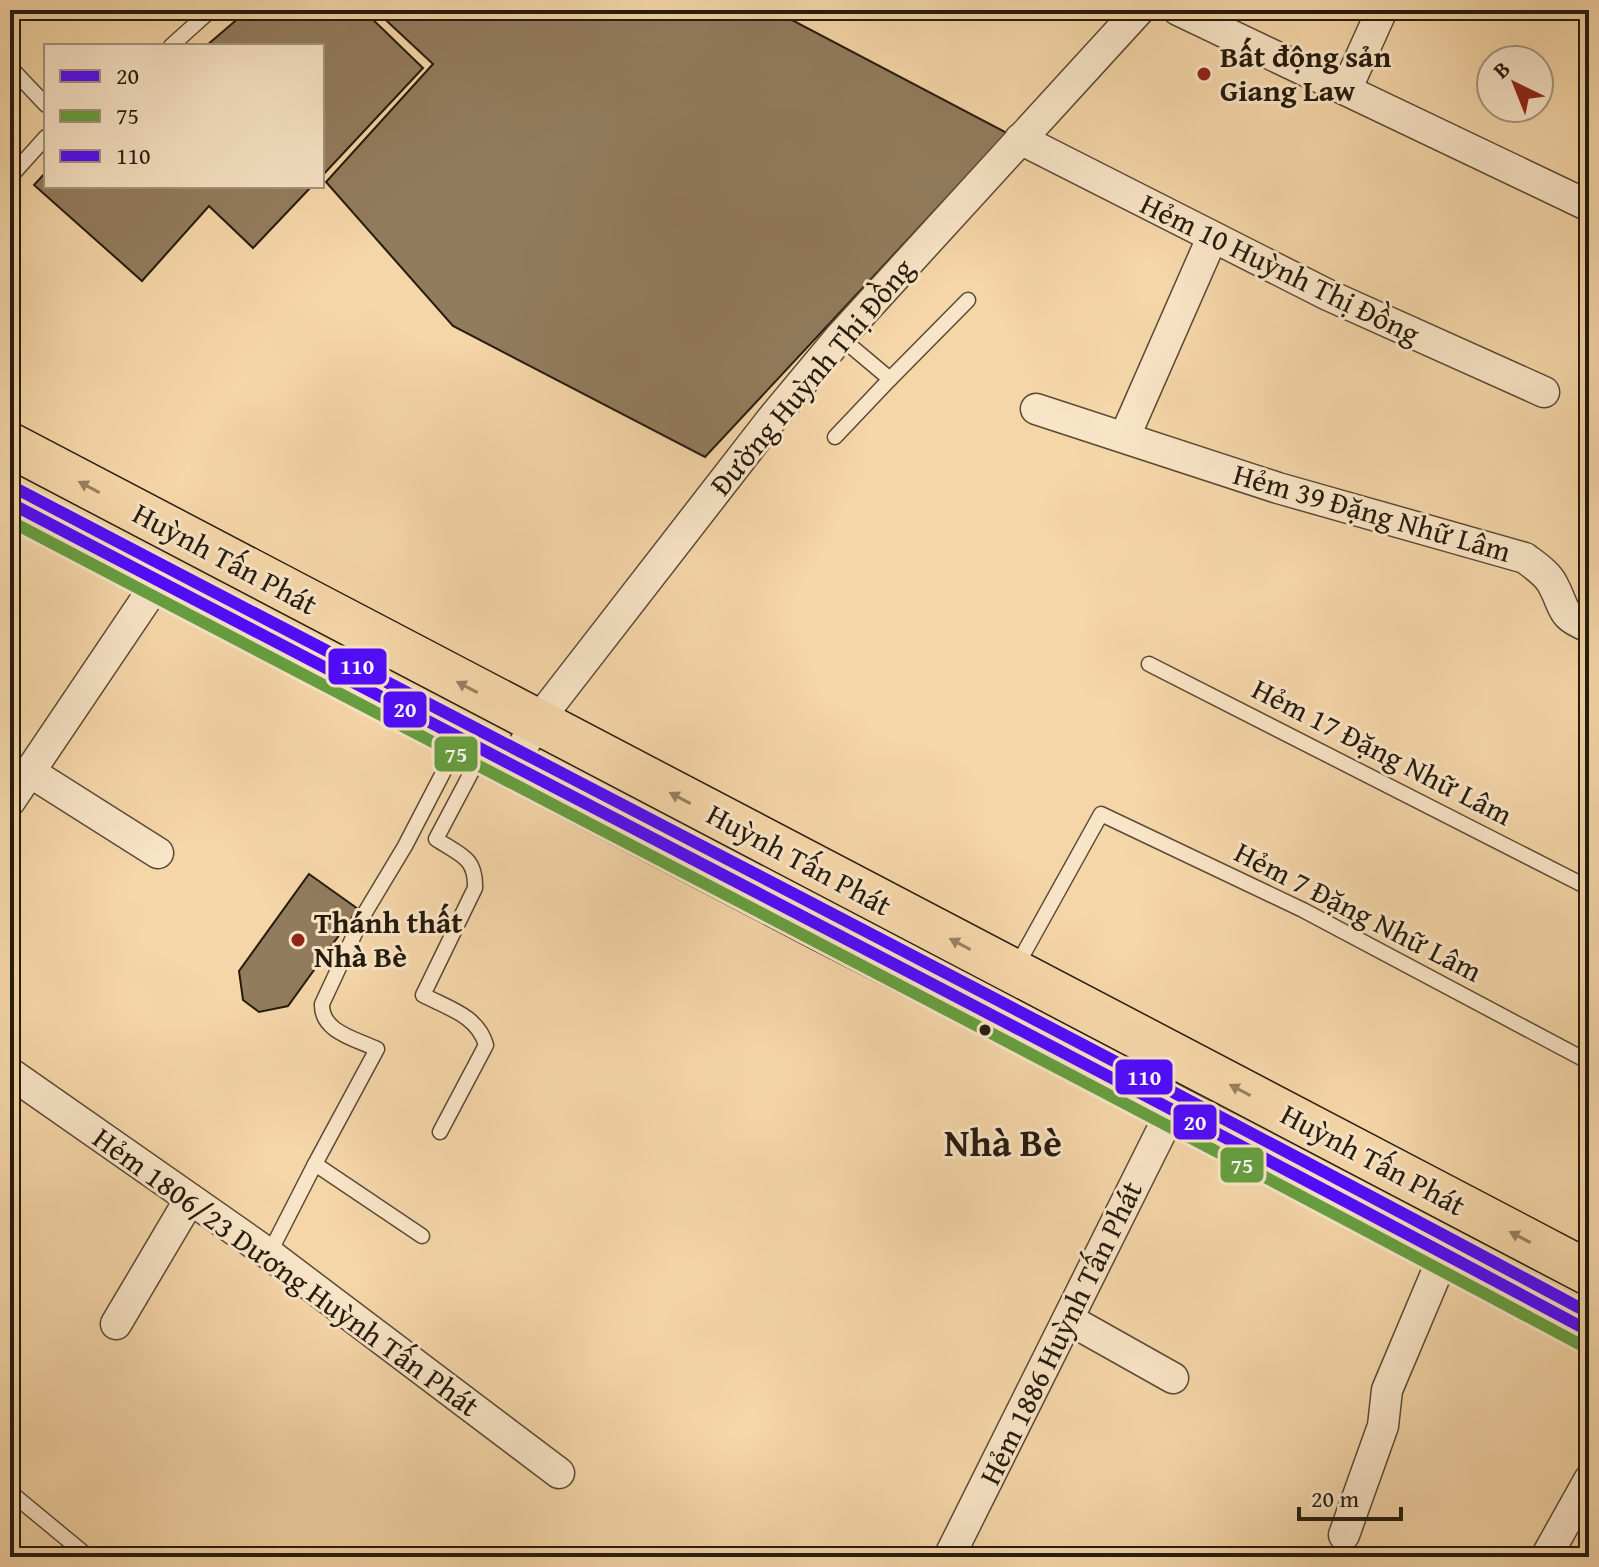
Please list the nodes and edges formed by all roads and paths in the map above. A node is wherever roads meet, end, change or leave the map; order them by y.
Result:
1 (211, 10) edge
2 (1139, 10) edge
3 (1178, 10) edge
4 (1382, 10) edge
5 (173, 44) edge
6 (10, 67) edge
7 (1346, 90) junction
8 (44, 103) edge
9 (44, 139) edge
10 (1020, 139) junction
11 (10, 177) edge
12 (1589, 206) edge
13 (1212, 238) junction
14 (968, 300) dead end
15 (840, 337) junction
16 (890, 379) junction
17 (1544, 392) dead end
18 (1036, 409) dead end
19 (1125, 436) junction
20 (835, 437) dead end
21 (10, 445) edge
22 (10, 503) edge
23 (159, 580) junction
24 (1589, 627) edge
25 (1149, 664) dead end
26 (536, 723) junction
27 (485, 751) junction
28 (30, 772) junction
29 (10, 801) edge
30 (158, 853) dead end
31 (1589, 888) edge
32 (1014, 972) junction
33 (1589, 1062) edge
34 (10, 1073) edge
35 (1173, 1108) junction
36 (440, 1132) dead end
37 (315, 1164) junction
38 (190, 1199) junction
39 (422, 1236) dead end
40 (269, 1254) junction
41 (1444, 1255) junction
42 (1589, 1273) edge
43 (1068, 1319) junction
44 (116, 1324) dead end
45 (1589, 1331) edge
46 (1173, 1378) dead end
47 (559, 1473) dead end
48 (1589, 1480) edge
49 (10, 1492) edge
50 (1344, 1535) dead end
51 (85, 1556) edge
52 (949, 1557) edge
53 (1546, 1557) edge

1 - 5 lane
2 - 10 street, Đường Huỳnh Thị Đồng
3 - 7 street
4 - 7 street
6 - 8 lane
7 - 12 street
9 - 11 lane
10 - 13 street, Hẻm 10 Huỳnh Thị Đồng
10 - 15 street, Đường Huỳnh Thị Đồng
13 - 17 street, Hẻm 10 Huỳnh Thị Đồng
13 - 19 street
14 - 16 lane
15 - 16 lane
15 - 26 street, Đường Huỳnh Thị Đồng
16 - 20 lane
18 - 19 street, Hẻm 39 Đặng Nhữ Lâm
19 - 24 street, Hẻm 39 Đặng Nhữ Lâm
26 -> 21 main road, Huỳnh Tấn Phát
22 - 23 main road, Huỳnh Tấn Phát
23 - 27 main road, Huỳnh Tấn Phát
23 - 28 street
25 - 31 lane, Hẻm 17 Đặng Nhữ Lâm
26 - 27 street, Đường Huỳnh Thị Đồng
32 -> 26 main road, Huỳnh Tấn Phát
27 - 35 main road, Huỳnh Tấn Phát
27 - 36 lane
27 - 37 lane
28 - 29 street
28 - 30 street
32 - 33 lane, Hẻm 7 Đặng Nhữ Lâm
42 -> 32 main road, Huỳnh Tấn Phát
34 - 38 street, Hẻm 1806/23 Dương Huỳnh Tấn Phát
35 - 41 main road, Huỳnh Tấn Phát
35 - 43 street, Hẻm 1886 Huỳnh Tấn Phát
37 - 39 lane
37 - 40 lane
38 - 40 street, Hẻm 1806/23 Dương Huỳnh Tấn Phát
38 - 44 street
40 - 47 street, Hẻm 1806/23 Dương Huỳnh Tấn Phát
41 - 45 main road, Huỳnh Tấn Phát
41 - 50 street
43 - 46 street
43 - 52 street, Hẻm 1886 Huỳnh Tấn Phát
48 - 53 street
49 - 51 lane

